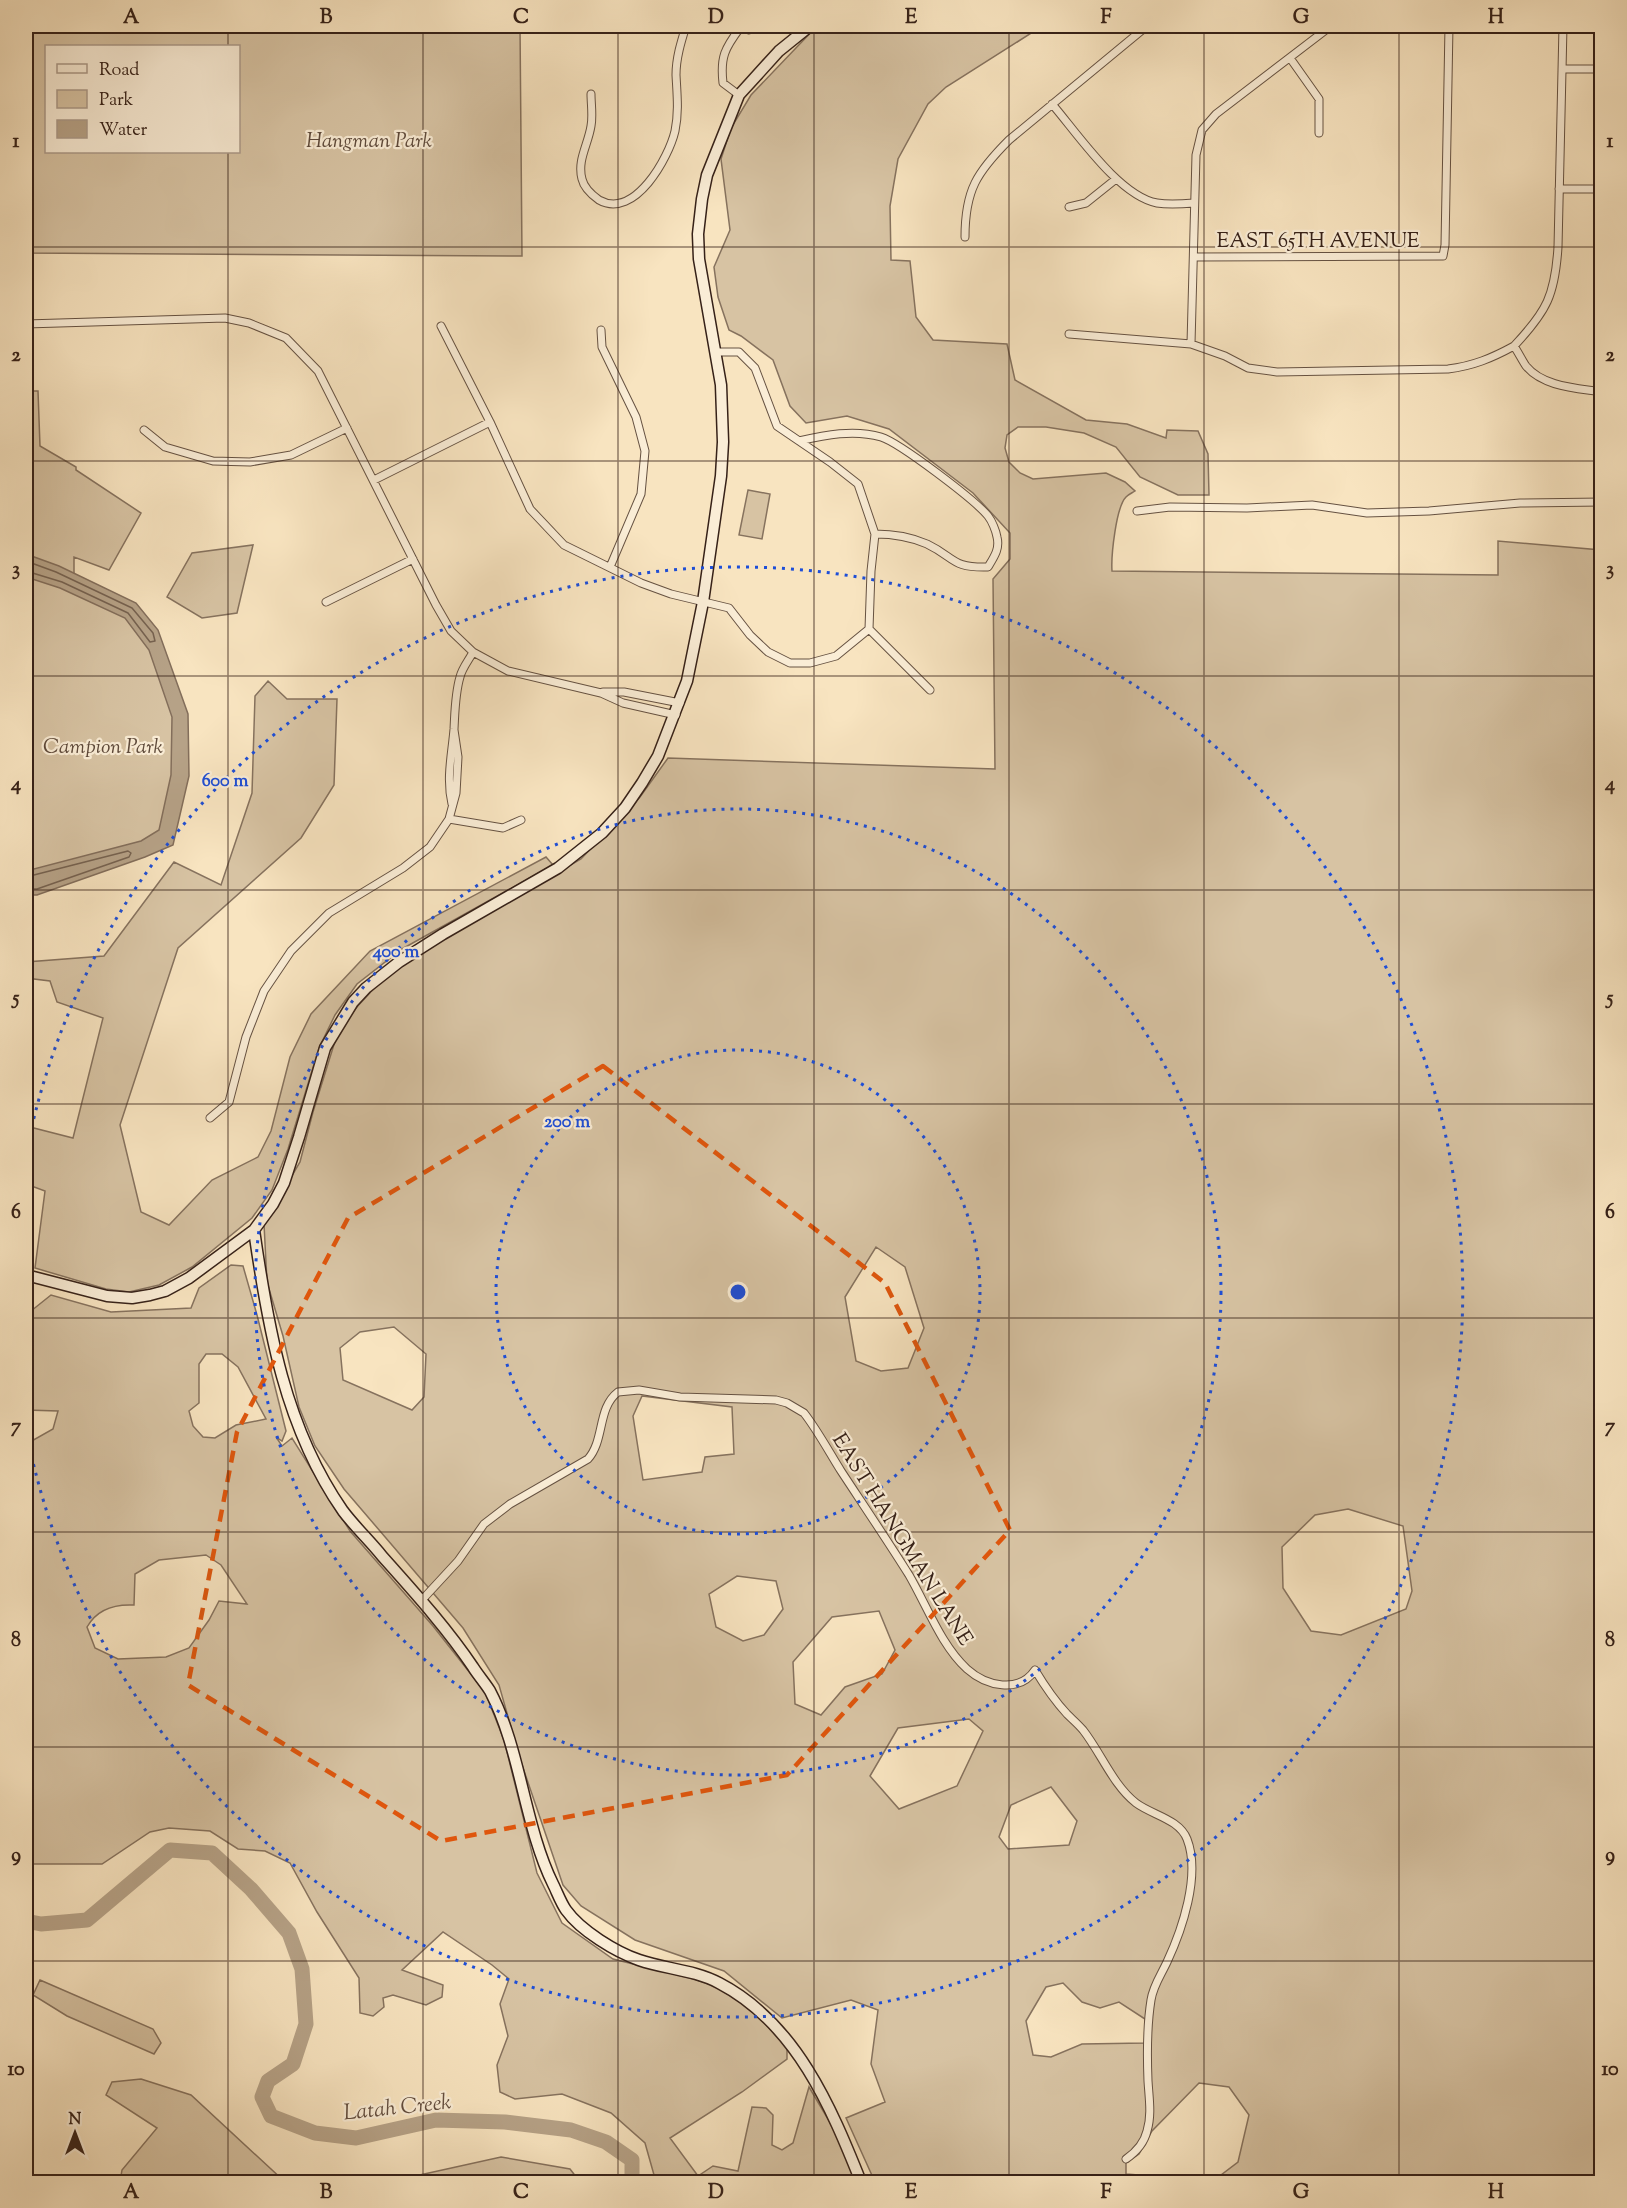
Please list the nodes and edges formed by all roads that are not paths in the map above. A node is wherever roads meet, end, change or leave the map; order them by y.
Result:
1 (686, 26) edge
2 (757, 26) edge
3 (810, 26) edge
4 (1147, 26) edge
5 (1331, 26) edge
6 (1449, 26) edge
7 (1563, 26) edge
8 (739, 27) edge
9 (1290, 58) junction
10 (1562, 69) junction
11 (1602, 69) edge
12 (591, 94) dead end
13 (738, 95) junction
14 (1052, 104) junction
15 (1319, 133) dead end
16 (1116, 179) junction
17 (1559, 189) junction
18 (1602, 189) edge
19 (1194, 203) junction
20 (1069, 207) dead end
21 (965, 237) dead end
22 (1194, 257) junction
23 (26, 324) edge
24 (441, 326) dead end
25 (601, 330) dead end
26 (1069, 334) dead end
27 (1191, 344) junction
28 (1514, 346) junction
29 (716, 352) junction
30 (1602, 392) edge
31 (490, 422) junction
32 (347, 428) junction
33 (144, 430) dead end
34 (799, 441) junction
35 (374, 480) junction
36 (1602, 502) edge
37 (1137, 512) dead end
38 (875, 534) junction
39 (413, 559) junction
40 (610, 567) junction
41 (326, 602) dead end
42 (703, 602) junction
43 (869, 629) junction
44 (473, 652) junction
45 (930, 690) dead end
46 (601, 693) junction
47 (680, 703) junction
48 (676, 715) junction
49 (448, 819) junction
50 (521, 820) dead end
51 (210, 1118) dead end
52 (254, 1230) junction
53 (26, 1275) edge
54 (421, 1601) junction
55 (1126, 2159) dead end
56 (861, 2182) edge

1 - 12 street
2 - 8 street
3 - 13 main road
4 - 14 street
5 - 9 street
6 - 22 street, EAST 65TH AVENUE
7 - 10 street
8 - 13 street
9 - 15 street
9 - 19 street
10 - 11 street
10 - 17 street
13 - 29 main road
14 - 16 street
14 - 21 street
16 - 19 street
16 - 20 street
17 - 18 street
17 - 28 street
19 - 22 street
22 - 27 street
23 - 32 street
24 - 31 street
25 - 40 street
26 - 27 street
27 - 28 street
28 - 30 street
29 - 34 street
29 - 42 main road
31 - 35 street
31 - 40 street
32 - 33 street
32 - 35 street
34 - 38 street
34 - 38 street
35 - 39 street
36 - 37 street
38 - 43 street
39 - 41 street
39 - 44 street
40 - 42 street
42 - 43 street
42 - 47 main road
43 - 45 street
44 - 46 street
44 - 49 street
46 - 47 street
46 - 48 street
47 - 48 main road
48 - 52 main road
49 - 50 street
49 - 51 street
52 - 53 main road
52 - 54 main road
54 - 55 street, EAST HANGMAN LANE
54 - 56 main road

